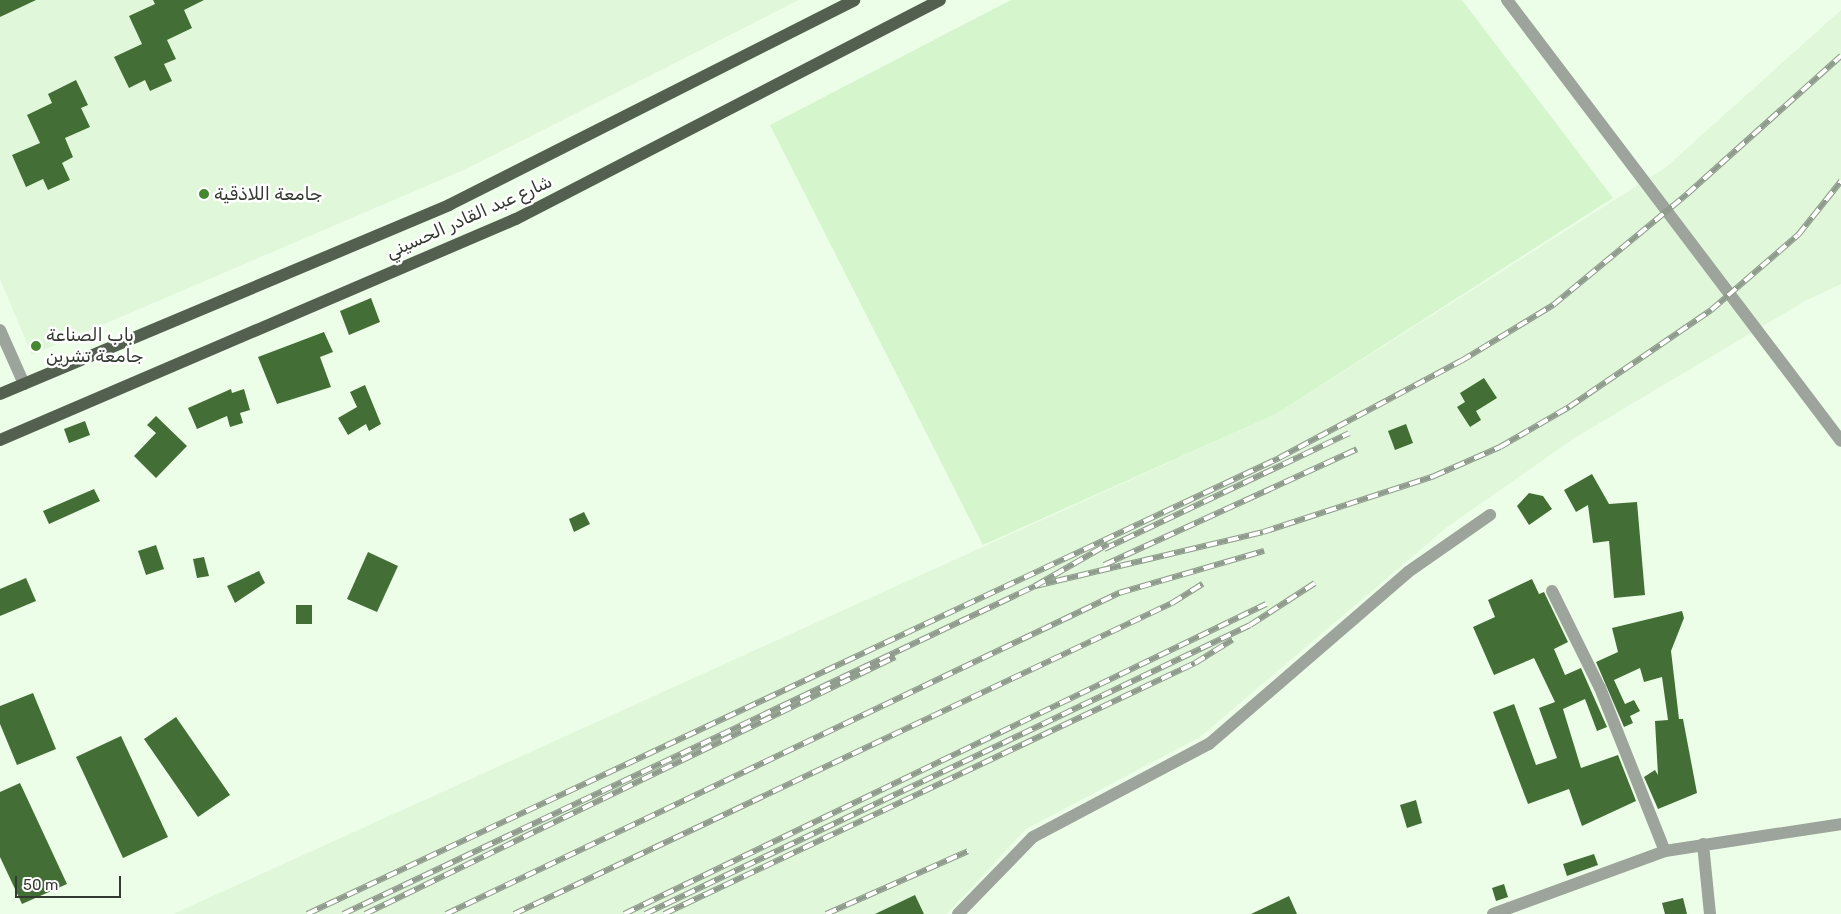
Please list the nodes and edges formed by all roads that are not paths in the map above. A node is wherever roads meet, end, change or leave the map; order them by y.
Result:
1 (854, 0) edge
2 (940, 0) edge
3 (1507, 0) edge
4 (0, 330) edge
5 (24, 384) junction
6 (0, 394) edge
7 (0, 440) edge
8 (1841, 441) edge
9 (1490, 516) dead end
10 (1552, 591) dead end
11 (1841, 824) edge
12 (1702, 844) junction
13 (1665, 851) junction
14 (958, 914) edge
15 (1493, 914) edge
16 (1710, 914) edge

1 - 5 main road, شارع عبد القادر الحسيني
2 - 7 main road, شارع عبد القادر الحسيني
3 - 8 street
4 - 5 street
5 - 6 main road, شارع عبد القادر الحسيني
9 - 14 street
10 - 13 street
11 - 12 street
12 - 13 street
12 - 16 street
13 - 15 street

